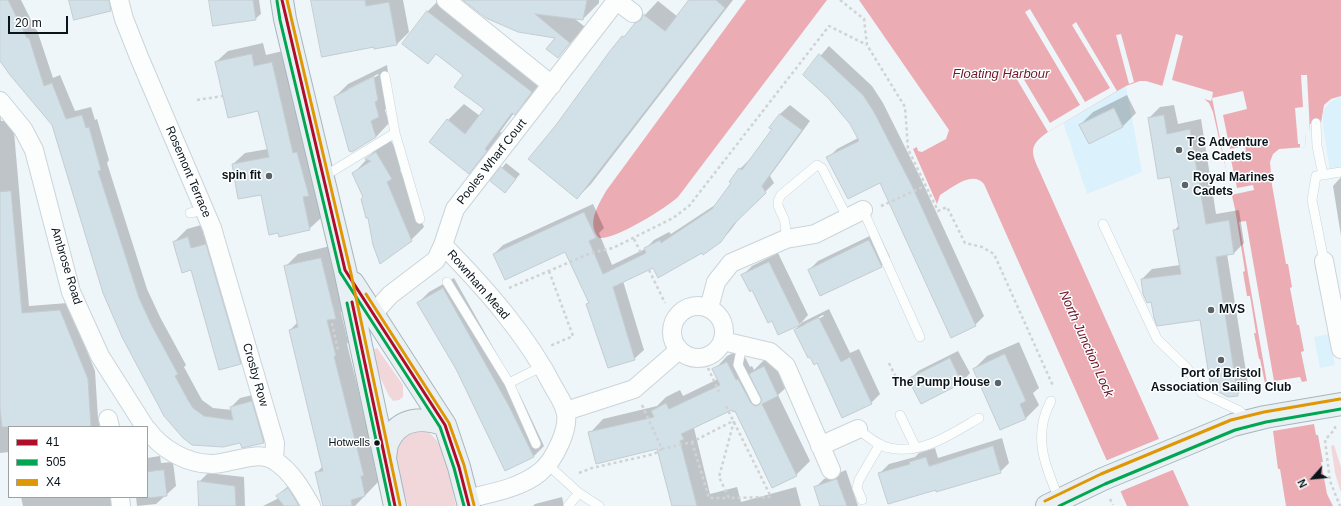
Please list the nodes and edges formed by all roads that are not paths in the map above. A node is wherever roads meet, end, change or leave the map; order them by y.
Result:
1 (119, 0) edge
2 (282, 0) edge
3 (446, 0) edge
4 (616, 0) edge
5 (633, 13) dead end
6 (385, 76) dead end
7 (552, 85) junction
8 (0, 101) edge
9 (1316, 123) dead end
10 (395, 133) junction
11 (1341, 172) edge
12 (1319, 175) junction
13 (323, 177) junction
14 (855, 215) junction
15 (420, 219) dead end
16 (1103, 224) dead end
17 (786, 239) junction
18 (443, 245) junction
19 (1324, 261) joint
20 (345, 270) junction
21 (447, 282) dead end
22 (231, 291) joint
23 (709, 308) junction
24 (373, 314) junction
25 (920, 337) dead end
26 (723, 341) junction
27 (742, 345) junction
28 (1341, 349) edge
29 (679, 350) junction
30 (538, 360) junction
31 (509, 383) junction
32 (756, 400) dead end
33 (1051, 401) road end
34 (1341, 404) edge
35 (566, 411) junction
36 (900, 416) dead end
37 (979, 418) dead end
38 (1242, 423) junction
39 (445, 425) junction
40 (145, 426) edge
41 (858, 429) joint
42 (148, 430) edge
43 (536, 444) dead end
44 (880, 444) junction
45 (820, 446) junction
46 (916, 448) junction
47 (385, 457) junction
48 (274, 460) junction
49 (548, 465) junction
50 (831, 470) dead end
51 (579, 494) junction
52 (862, 500) dead end
53 (468, 502) edge
54 (1051, 504) edge
55 (311, 506) edge
56 (395, 506) edge
57 (568, 506) edge
58 (599, 506) edge

1 - 22 street, Rosemont Terrace
2 - 13 main road
3 - 7 street
4 - 5 street, Pooles Wharf Court
4 - 7 street, Pooles Wharf Court
6 - 10 lane
7 - 18 street, Pooles Wharf Court
8 - 40 street, Ambrose Road
9 - 12 lane
10 - 13 lane
10 - 15 lane
11 - 12 lane
12 - 19 lane
13 - 20 main road
14 - 17 street
14 - 17 lane
14 - 25 lane
16 - 38 lane
17 - 23 street
18 - 24 street, Rownham Mead
18 - 30 street, Rownham Mead
19 - 28 street
20 - 24 main road
20 - 47 main road
21 - 31 lane
22 - 48 street, Crosby Row
23 - 26 street
23 - 29 street
24 - 39 main road
26 - 27 street
26 - 29 street
27 - 32 lane
27 - 45 street
29 - 35 street
30 - 31 lane
30 - 35 street, Rownham Mead
31 - 43 lane
33 - 54 lane
34 - 38 main road
35 - 49 street
36 - 46 lane
37 - 46 lane
38 - 54 main road
39 - 47 main road
39 - 53 main road
41 - 44 lane
41 - 45 street
42 - 48 street, Ambrose Road
44 - 46 lane
44 - 52 lane
45 - 50 street
47 - 56 main road
48 - 55 street
49 - 51 lane
49 - 53 street
51 - 57 lane
51 - 58 lane

